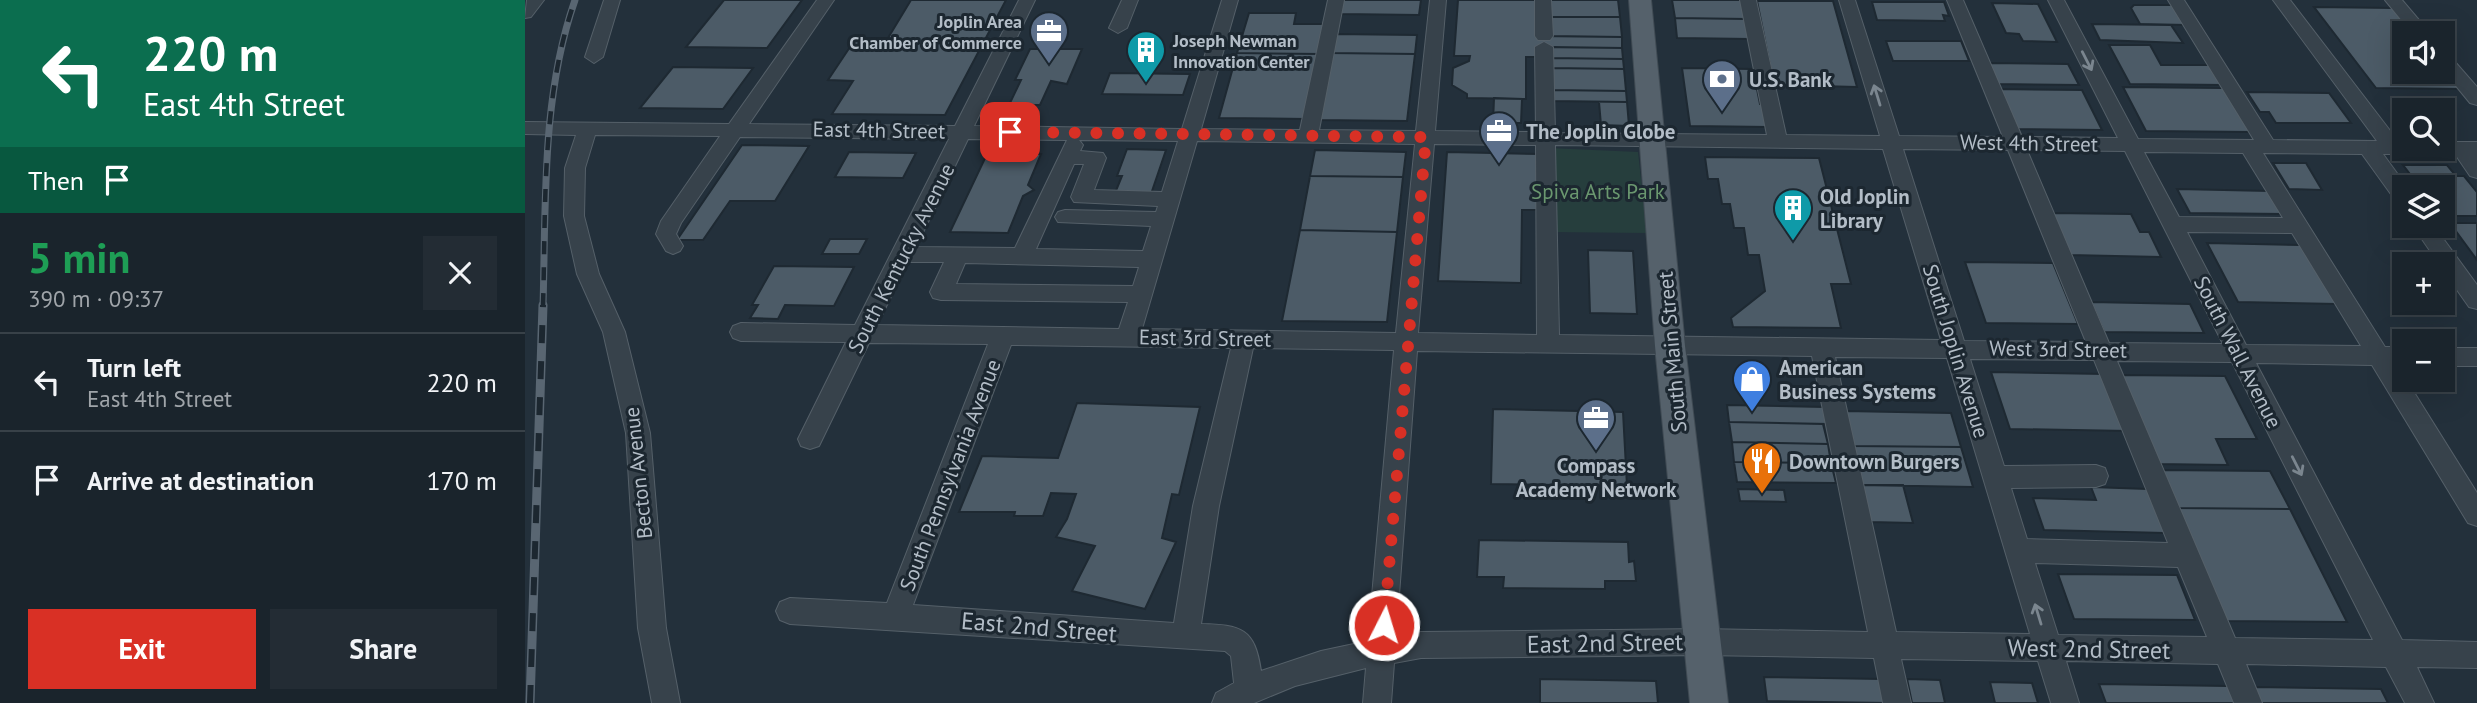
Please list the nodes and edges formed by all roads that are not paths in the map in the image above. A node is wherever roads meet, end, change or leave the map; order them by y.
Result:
1 (535, 0) edge
2 (611, 0) edge
3 (826, 0) edge
4 (1027, 0) edge
5 (1130, 0) edge
6 (1230, 0) edge
7 (1336, 0) edge
8 (1439, 0) edge
9 (1543, 0) edge
10 (1640, 0) edge
11 (1748, 0) edge
12 (1847, 0) edge
13 (1955, 0) edge
14 (2056, 0) edge
15 (2176, 0) edge
16 (2281, 0) edge
17 (2393, 0) edge
18 (525, 13) edge
19 (2411, 21) edge
20 (1118, 28) dead end
21 (594, 57) dead end
22 (2455, 73) edge
23 (2477, 99) edge
24 (588, 127) junction
25 (525, 128) edge
26 (737, 128) junction
27 (964, 131) junction
28 (1079, 133) junction
29 (1189, 135) junction
30 (1308, 136) junction
31 (1426, 137) junction
32 (1545, 138) junction
33 (1653, 138) junction
34 (2392, 139) edge
35 (1778, 140) junction
36 (1891, 141) junction
37 (2014, 143) junction
38 (2131, 144) junction
39 (2258, 146) junction
40 (2367, 147) junction
41 (2392, 147) edge
42 (2460, 148) edge
43 (1067, 157) junction
44 (2477, 171) edge
45 (2392, 181) edge
46 (1170, 199) junction
47 (1065, 218) dead end
48 (1164, 219) junction
49 (2172, 224) junction
50 (2298, 226) junction
51 (2432, 238) edge
52 (673, 246) dead end
53 (902, 254) junction
54 (958, 255) junction
55 (1022, 256) junction
56 (1152, 259) junction
57 (1141, 294) junction
58 (2477, 302) edge
59 (741, 332) dead end
60 (863, 334) junction
61 (1003, 335) junction
62 (1128, 337) junction
63 (1244, 339) junction
64 (1406, 341) junction
65 (1548, 343) junction
66 (1670, 346) junction
67 (1821, 346) junction
68 (1955, 348) junction
69 (2101, 350) junction
70 (2238, 352) junction
71 (2378, 356) junction
72 (2392, 356) edge
73 (2455, 357) edge
74 (2477, 357) edge
75 (810, 439) dead end
76 (2096, 476) dead end
77 (1995, 478) junction
78 (2477, 515) edge
79 (2018, 551) junction
80 (2186, 555) junction
81 (790, 611) dead end
82 (896, 615) junction
83 (1185, 636) junction
84 (1702, 642) junction
85 (1885, 645) junction
86 (2048, 649) junction
87 (1383, 651) junction
88 (2227, 651) junction
89 (2394, 653) junction
90 (2477, 655) edge
91 (1238, 696) edge
92 (666, 703) edge
93 (1377, 703) edge
94 (1709, 703) edge
95 (1897, 703) edge
96 (2065, 703) edge
97 (2248, 703) edge
98 (2420, 703) edge

1 - 18 street
2 - 21 street
3 - 26 street
4 - 27 street, South Kentucky Avenue
5 - 20 street
6 - 29 street
7 - 30 street
8 - 31 street
9 - 32 street
10 - 33 main road, South Main Street
11 - 35 street
36 -> 12 street, South Joplin Avenue
13 - 37 street
14 -> 38 street, South Wall Avenue
15 - 39 street
16 - 34 street
17 - 19 street
22 - 23 street
24 - 25 street, East 4th Street
24 - 26 street, East 4th Street
24 - 92 street, Becton Avenue
26 - 27 street, East 4th Street
26 - 52 street
27 - 28 street, East 4th Street
27 - 53 street, South Kentucky Avenue
28 - 29 street, East 4th Street
28 - 43 street
29 - 30 street, East 4th Street
29 - 46 street
30 - 31 street, East 4th Street
31 - 32 street, East 4th Street
31 - 64 street
32 - 33 street, East 4th Street
32 - 65 street
33 - 35 street, West 4th Street
33 - 66 main road, South Main Street
35 - 36 street, West 4th Street
36 - 37 street, West 4th Street
36 - 68 street, South Joplin Avenue
37 - 38 street, West 4th Street
37 - 69 street
38 - 39 street, West 4th Street
38 - 49 street, South Wall Avenue
39 - 40 street, West 4th Street
39 - 50 street
40 - 41 street, West 4th Street
40 - 45 street
42 - 44 street
43 - 46 street
43 - 55 street
46 - 48 street
47 - 48 street
48 - 56 street
49 - 50 street
49 - 70 street, South Wall Avenue
50 - 71 street
51 - 58 street
53 - 54 street
53 - 60 street, South Kentucky Avenue
54 - 55 street
54 - 57 street
55 - 56 street
56 - 57 street
57 - 62 street
59 - 60 street, East 3rd Street
60 - 61 street, East 3rd Street
60 - 75 street, South Kentucky Avenue
61 - 62 street, East 3rd Street
61 - 82 street, South Pennsylvania Avenue
62 - 63 street, East 3rd Street
63 - 64 street, East 3rd Street
63 - 83 street
64 - 65 street, East 3rd Street
64 - 87 street
65 - 66 street, East 3rd Street
66 - 67 street, West 3rd Street
66 - 84 main road, South Main Street
67 - 68 street, West 3rd Street
67 - 85 street
68 - 69 street, West 3rd Street
68 - 77 street, South Joplin Avenue
69 - 70 street, West 3rd Street
69 - 80 street
70 - 71 street, West 3rd Street
70 -> 89 street, South Wall Avenue
71 - 72 street, West 3rd Street
71 - 78 street
73 - 74 street
76 - 77 street
77 - 79 street, South Joplin Avenue
79 - 80 street
86 -> 79 street, South Joplin Avenue
80 - 88 street
81 - 82 street, East 2nd Street
82 - 83 street, East 2nd Street
83 - 91 street, East 2nd Street
84 - 85 street, West 2nd Street
84 - 87 street, East 2nd Street
84 - 94 main road, South Main Street
85 - 86 street, West 2nd Street
85 - 95 street
86 - 88 street, West 2nd Street
86 - 96 street, South Joplin Avenue
87 - 91 street, East 2nd Street
87 - 93 street
88 - 89 street, West 2nd Street
88 - 97 street
89 - 90 street, West 2nd Street
89 - 98 street, South Wall Avenue

